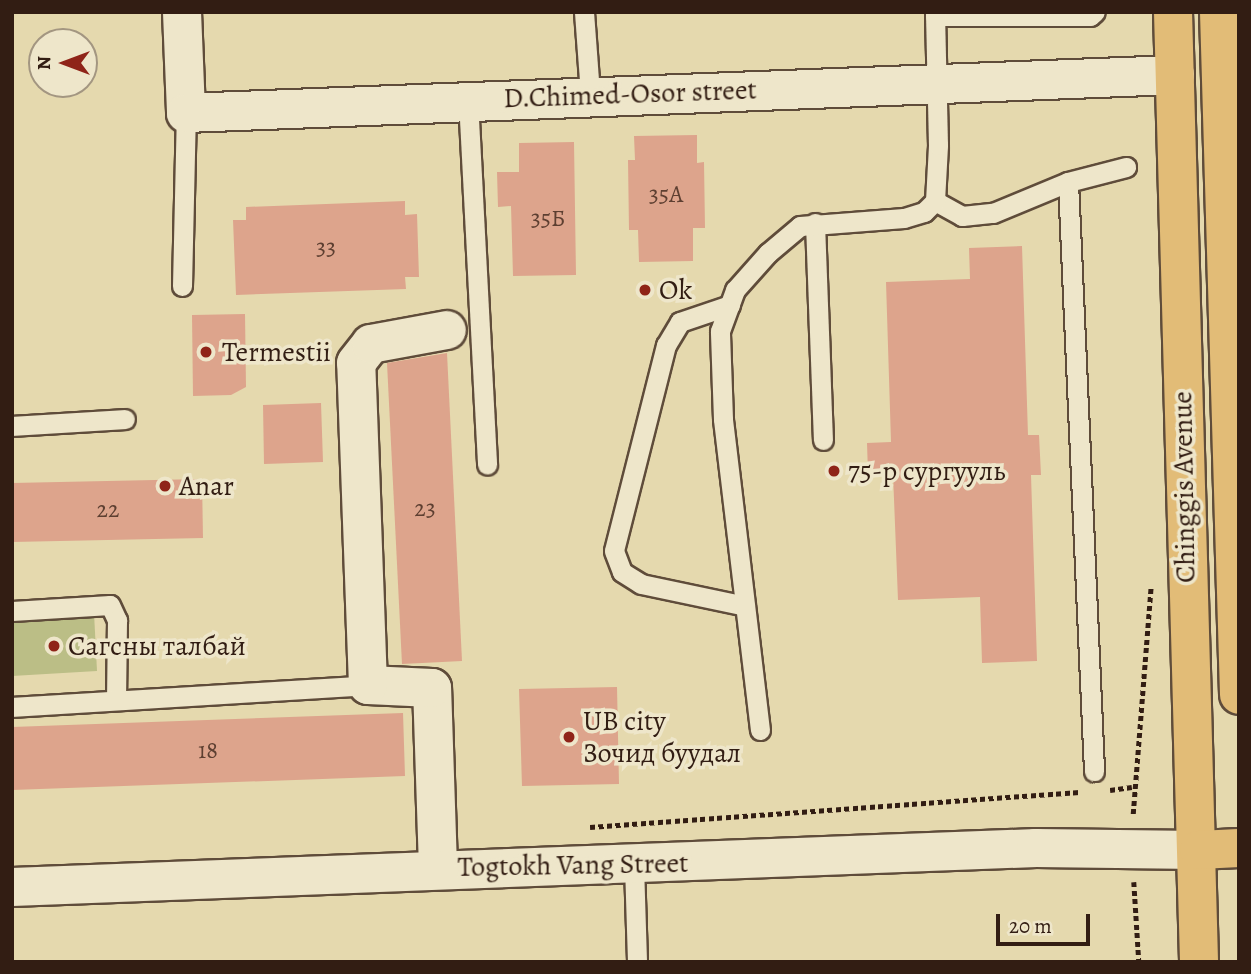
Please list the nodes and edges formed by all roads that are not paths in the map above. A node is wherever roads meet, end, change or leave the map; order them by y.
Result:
1 (182, 12) edge
2 (584, 12) edge
3 (1095, 12) edge
4 (1172, 12) edge
5 (1219, 12) edge
6 (935, 14) edge
7 (1175, 75) junction
8 (937, 83) junction
9 (590, 94) junction
10 (468, 100) junction
11 (186, 113) junction
12 (1126, 167) dead end
13 (1068, 183) junction
14 (935, 201) junction
15 (815, 223) junction
16 (182, 286) dead end
17 (730, 305) junction
18 (447, 330) dead end
19 (125, 419) dead end
20 (12, 426) edge
21 (823, 440) dead end
22 (487, 465) dead end
23 (745, 606) junction
24 (12, 611) edge
25 (368, 685) junction
26 (1239, 695) edge
27 (116, 700) junction
28 (12, 706) edge
29 (760, 730) dead end
30 (1094, 771) dead end
31 (1239, 848) edge
32 (1199, 850) junction
33 (635, 865) junction
34 (438, 867) junction
35 (12, 887) edge
36 (637, 962) edge
37 (1199, 962) edge

1 - 11 street
2 - 9 lane
3 - 6 lane
4 - 7 highway, Chinggis Avenue
5 - 26 highway
6 - 8 lane
7 - 8 street, D.Chimed-Osor street
7 - 32 highway, Chinggis Avenue
8 - 9 street, D.Chimed-Osor street
8 - 14 lane
9 - 10 street, D.Chimed-Osor street
10 - 11 street, D.Chimed-Osor street
10 - 22 lane
11 - 16 lane
12 - 13 lane
13 - 14 lane
13 - 30 lane
14 - 15 lane
15 - 17 lane
15 - 21 lane
17 - 23 lane
17 - 23 lane
18 - 25 street
19 - 20 lane
23 - 29 lane
24 - 27 lane
25 - 27 lane
25 - 34 street
27 - 28 lane
31 - 32 highway
32 - 33 street, Togtokh Vang Street
32 - 37 highway, Chinggis Avenue
33 - 34 street, Togtokh Vang Street
33 - 36 lane
34 - 35 street, Togtokh Vang Street

